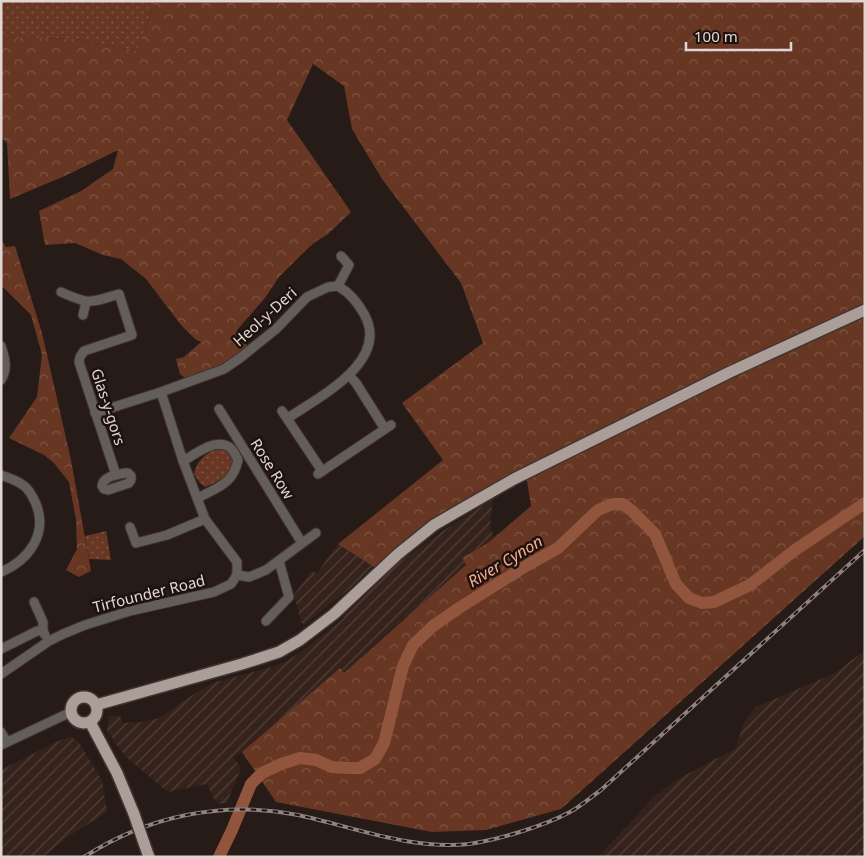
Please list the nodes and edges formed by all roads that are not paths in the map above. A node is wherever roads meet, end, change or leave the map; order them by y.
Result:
1 (341, 256) dead end
2 (338, 286) junction
3 (61, 292) dead end
4 (86, 302) junction
5 (865, 310) edge
6 (83, 314) dead end
7 (1, 346) edge
8 (349, 375) junction
9 (1, 380) edge
10 (162, 392) junction
11 (219, 409) dead end
12 (95, 413) junction
13 (183, 461) junction
14 (1, 475) edge
15 (116, 476) dead end
16 (198, 498) junction
17 (205, 519) junction
18 (130, 527) dead end
19 (316, 533) dead end
20 (302, 543) junction
21 (279, 561) junction
22 (1, 572) edge
23 (237, 575) junction
24 (34, 602) dead end
25 (266, 621) dead end
26 (43, 631) junction
27 (49, 641) junction
28 (1, 649) edge
29 (1, 674) edge
30 (96, 705) junction
31 (71, 712) junction
32 (90, 722) junction
33 (1, 732) edge
34 (4, 743) edge
35 (149, 857) edge

1 - 2 street
2 - 8 street
2 - 10 street, Heol-y-Deri
3 - 4 street
4 - 6 street
4 - 12 street, Glas-y-gors
5 - 30 main road
7 - 9 street
8 - 8 street
10 - 12 street, Heol-y-Deri
10 - 13 street
11 - 20 street, Rose Row
12 - 15 street, Glas-y-gors
13 - 16 street
13 - 16 street
14 - 22 street
16 - 17 street
17 - 18 street
17 - 23 street
19 - 20 street
20 - 21 street
21 - 23 street
21 - 25 street
23 - 27 street, Tirfounder Road
24 - 26 street
26 - 27 street
26 - 28 street
27 - 29 street, Tirfounder Road
30 - 31 main road
30 - 32 main road
31 - 32 main road
31 - 34 street
32 - 35 main road, bridge
33 - 34 street

